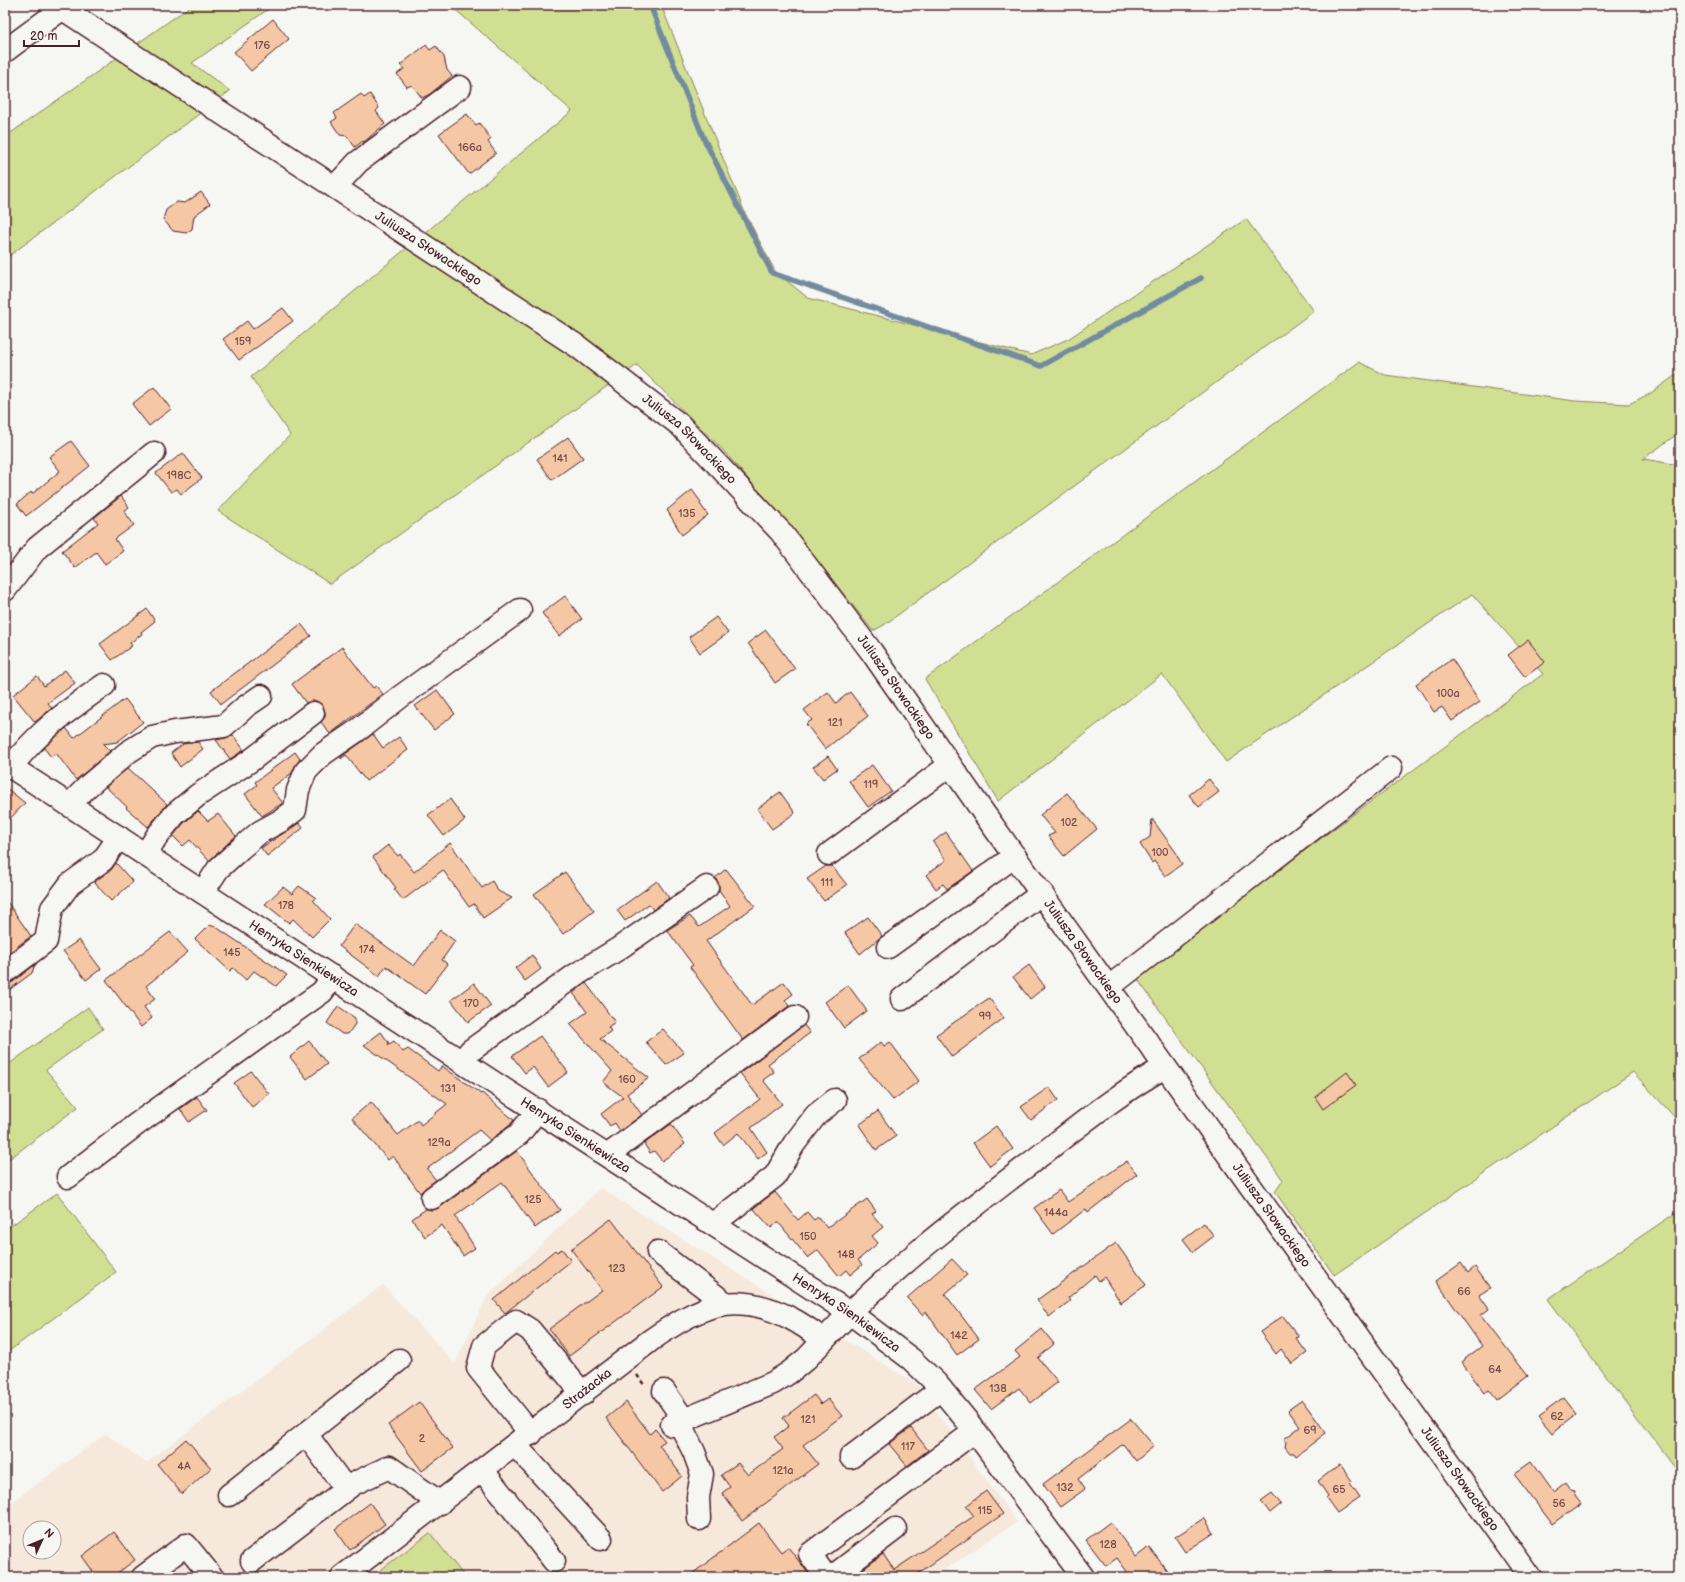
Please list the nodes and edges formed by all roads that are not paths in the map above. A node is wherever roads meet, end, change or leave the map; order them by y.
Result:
1 (60, 7) edge
2 (5, 51) edge
3 (460, 87) dead end
4 (335, 187) junction
5 (154, 454) dead end
6 (5, 590) edge
7 (520, 610) dead end
8 (104, 685) dead end
9 (261, 696) dead end
10 (313, 713) dead end
11 (8, 765) edge
12 (950, 765) junction
13 (1391, 768) dead end
14 (69, 805) junction
15 (119, 837) junction
16 (829, 854) dead end
17 (145, 855) junction
18 (1015, 856) junction
19 (707, 887) dead end
20 (202, 892) junction
21 (1042, 893) junction
22 (888, 947) dead end
23 (5, 972) edge
24 (333, 977) junction
25 (1108, 987) junction
26 (902, 999) dead end
27 (795, 1017) dead end
28 (462, 1062) junction
29 (1165, 1067) junction
30 (835, 1100) dead end
31 (538, 1110) junction
32 (608, 1156) junction
33 (68, 1177) dead end
34 (432, 1198) dead end
35 (713, 1224) junction
36 (658, 1252) dead end
37 (725, 1303) junction
38 (850, 1313) junction
39 (824, 1340) junction
40 (399, 1360) dead end
41 (942, 1389) junction
42 (664, 1391) road end
43 (583, 1394) junction
44 (678, 1422) junction
45 (975, 1431) junction
46 (306, 1434) junction
47 (523, 1439) junction
48 (851, 1457) dead end
49 (483, 1471) junction
50 (346, 1489) junction
51 (229, 1495) dead end
52 (440, 1503) junction
53 (699, 1519) dead end
54 (895, 1529) dead end
55 (601, 1539) dead end
56 (252, 1561) dead end
57 (554, 1561) dead end
58 (143, 1577) edge
59 (212, 1577) edge
60 (342, 1577) edge
61 (826, 1577) edge
62 (832, 1577) edge
63 (1082, 1577) edge
64 (1530, 1577) edge

1 - 2 street
1 - 4 street, Juliusza Słowackiego
3 - 4 street
4 - 12 street, Juliusza Słowackiego
5 - 6 street
7 - 20 street
8 - 11 street
9 - 14 street
10 - 17 street
11 - 14 street, Henryka Sienkiewicza
12 - 16 street
12 - 18 street, Juliusza Słowackiego
13 - 25 street
14 - 15 street, Henryka Sienkiewicza
15 - 17 street, Henryka Sienkiewicza
15 - 23 street
17 - 20 street, Henryka Sienkiewicza
18 - 21 street, Juliusza Słowackiego
18 - 22 street
19 - 28 street
20 - 24 street, Henryka Sienkiewicza
21 - 25 street, Juliusza Słowackiego
21 - 26 street
24 - 28 street, Henryka Sienkiewicza
24 - 33 street
25 - 29 street, Juliusza Słowackiego
27 - 32 street
28 - 31 street, Henryka Sienkiewicza
29 - 38 street
29 - 64 street, Juliusza Słowackiego
30 - 35 street
31 - 32 street, Henryka Sienkiewicza
31 - 34 street
32 - 35 street, Henryka Sienkiewicza
35 - 38 street, Henryka Sienkiewicza
36 - 37 street
37 - 39 street, Strażacka
37 - 43 street, Strażacka
38 - 39 street
38 - 41 street, Henryka Sienkiewicza
39 - 44 street
40 - 46 street
41 - 45 street, Henryka Sienkiewicza
41 - 48 street
42 - 44 street
43 - 47 street, Strażacka
43 - 47 street
44 - 53 street
45 - 61 street
45 - 63 street, Henryka Sienkiewicza
46 - 50 street
46 - 51 street
47 - 49 street, Strażacka
47 - 55 street
49 - 52 street, Strażacka
49 - 57 street
50 - 52 street
50 - 56 street
52 - 60 street, Strażacka
54 - 62 street
58 - 59 street

